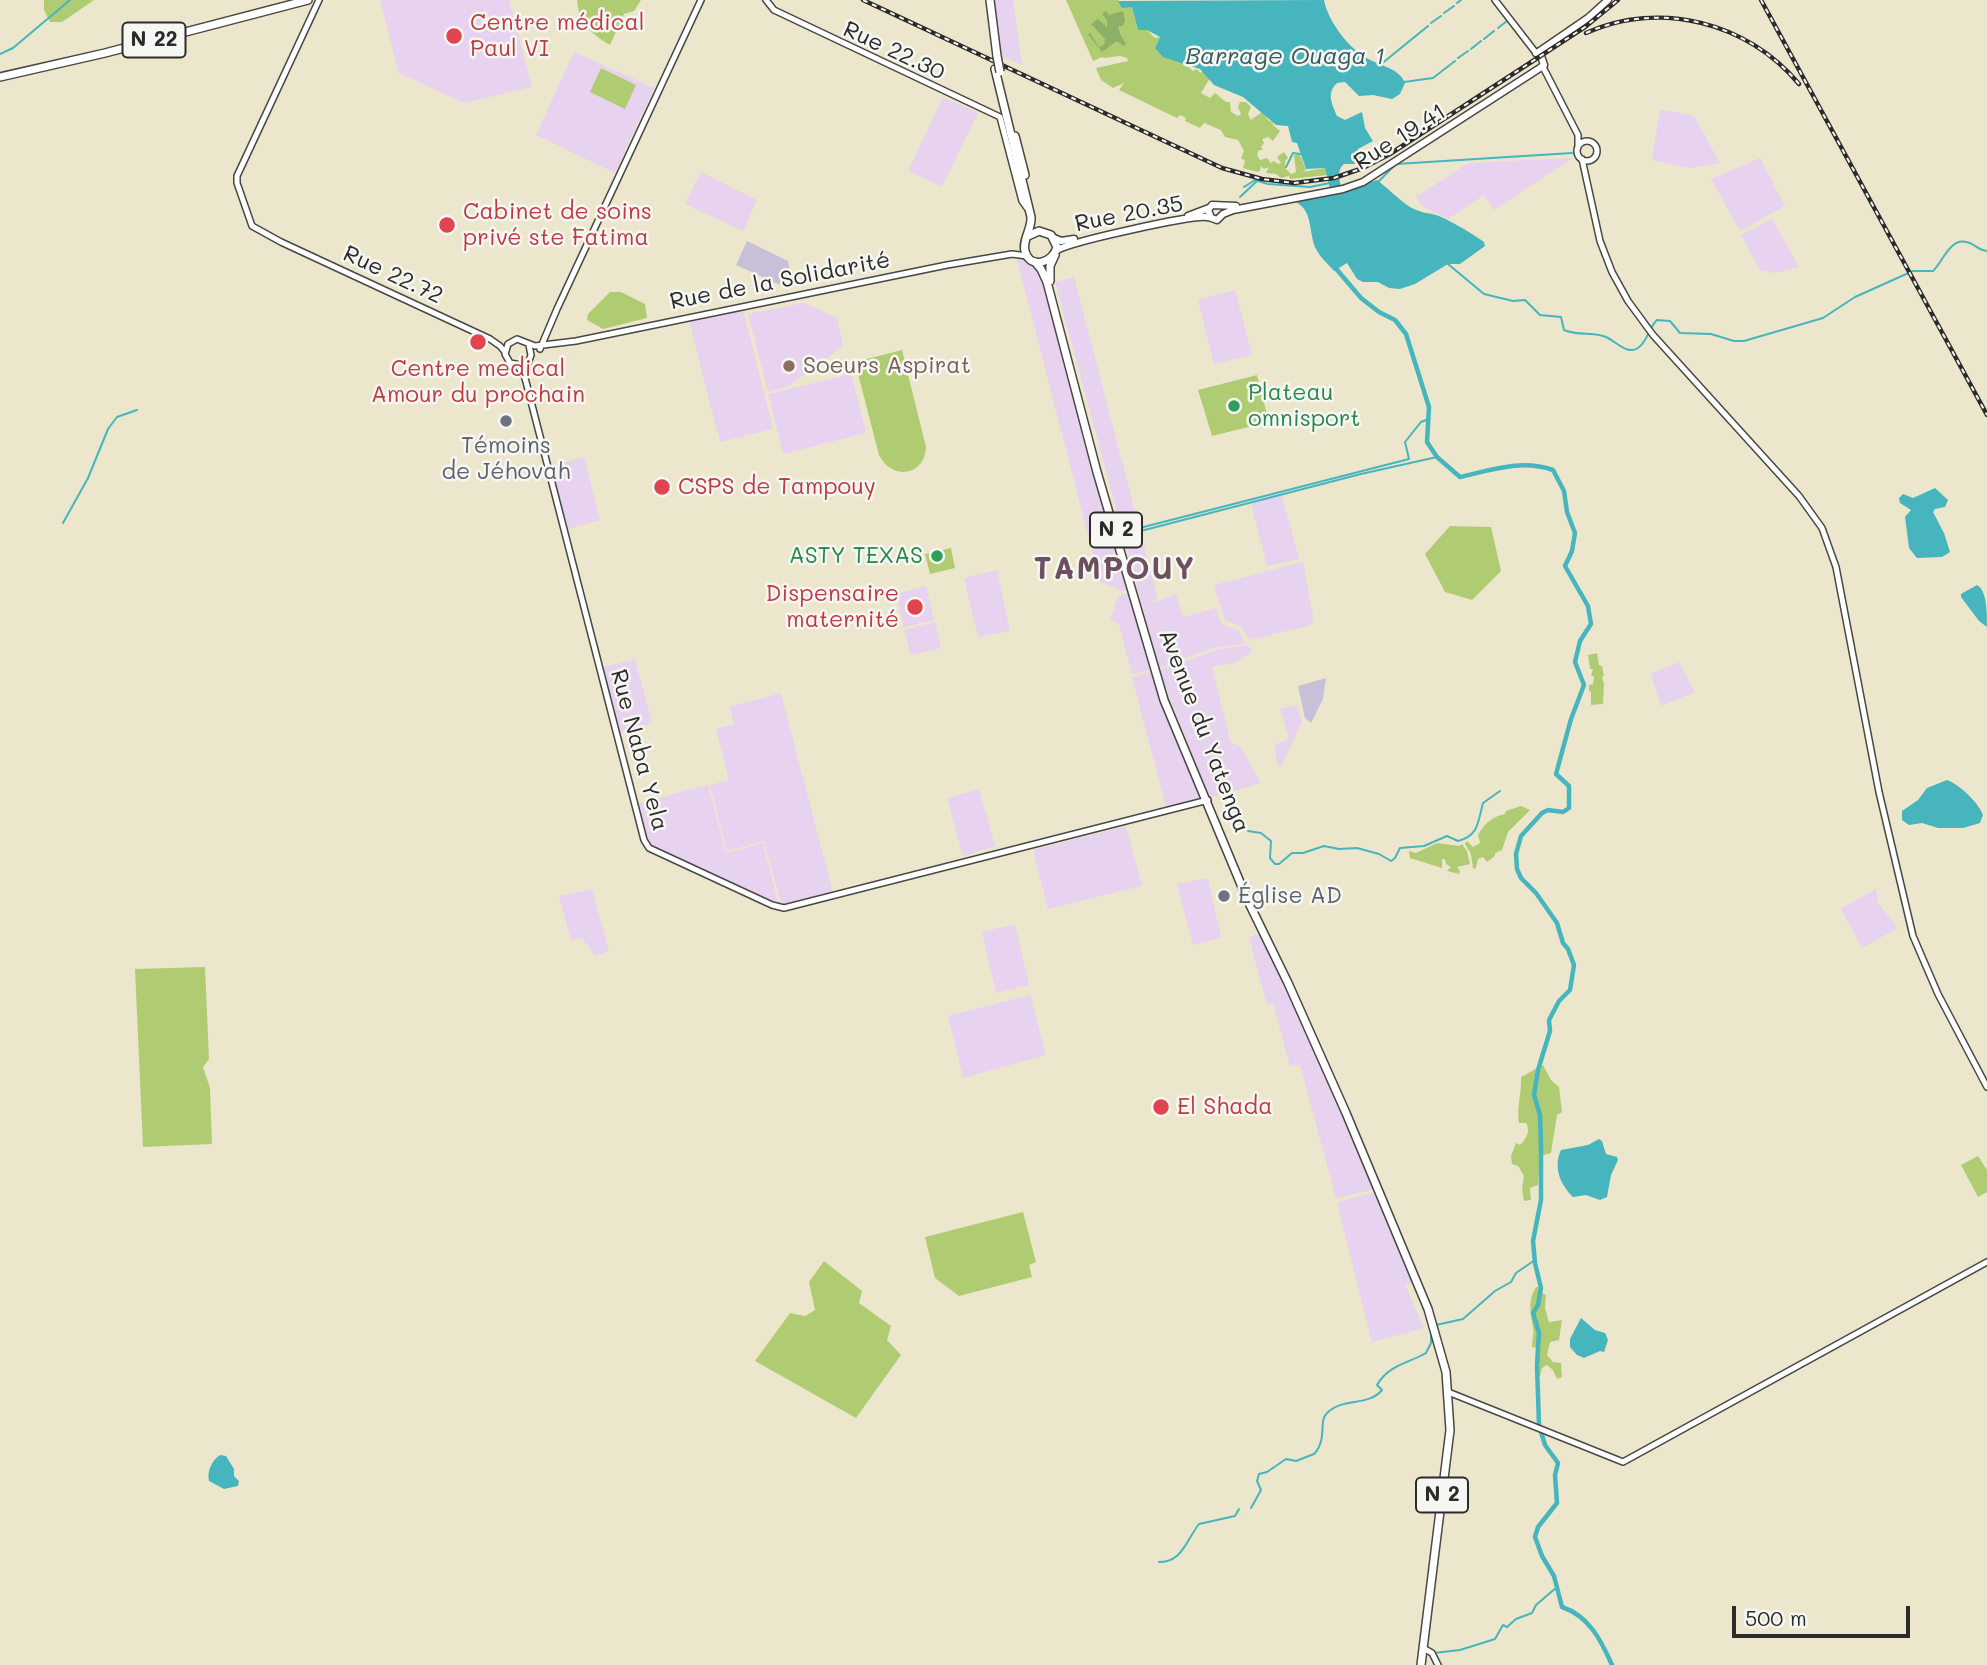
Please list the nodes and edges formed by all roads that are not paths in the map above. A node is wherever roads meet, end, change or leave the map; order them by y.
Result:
1 (308, 0) edge
2 (319, 0) edge
3 (701, 0) edge
4 (765, 0) edge
5 (988, 0) edge
6 (1495, 0) edge
7 (1608, 0) edge
8 (1537, 53) junction
9 (1540, 66) junction
10 (997, 70) junction
11 (0, 77) edge
12 (1578, 135) junction
13 (1589, 141) junction
14 (1578, 146) junction
15 (1581, 159) junction
16 (1592, 159) junction
17 (1585, 168) junction
18 (1329, 190) junction
19 (1221, 206) junction
20 (1209, 208) junction
21 (1030, 214) junction
22 (1223, 214) junction
23 (1210, 218) junction
24 (1051, 235) junction
25 (1027, 239) junction
26 (1055, 253) junction
27 (1012, 254) junction
28 (1027, 256) junction
29 (1035, 262) junction
30 (1058, 317) junction
31 (490, 339) junction
32 (512, 341) junction
33 (527, 342) junction
34 (540, 347) junction
35 (505, 352) junction
36 (530, 359) junction
37 (517, 366) junction
38 (525, 378) junction
39 (1207, 800) junction
40 (1987, 1087) edge
41 (1987, 1262) edge
42 (1448, 1392) junction
43 (1423, 1648) junction
44 (1421, 1665) edge
45 (1438, 1665) edge

1 - 11 main road, N 22
2 - 31 street, Rue 22.72
3 - 34 street
4 - 21 street, Rue 22.30
5 - 10 main road, N 2, bridge
6 - 8 street
7 - 8 main road
8 - 9 main road
9 - 12 street
9 - 18 main road, Rue 19.41
10 - 21 main road, N 2
10 - 24 main road, N 2
12 - 13 street
12 - 14 street
13 - 14 street
13 - 16 street
14 - 15 street
15 - 16 street
15 - 17 street
16 - 17 street
17 - 40 street
18 - 19 main road, Rue 19.41
18 - 22 main road, Rue 19.41
19 - 20 main road
19 - 22 main road
20 - 23 main road
20 - 24 main road, Rue 20.35
21 - 25 main road, N 2
22 - 23 main road
23 - 26 main road, Rue 20.35
24 - 25 main road
24 - 26 main road, N 2
25 - 27 street
25 - 28 main road, N 2
26 - 29 main road
26 - 30 main road, Avenue du Yatenga / N 2
27 - 28 street, Rue de la Solidarité
27 - 34 street, Rue de la Solidarité
28 - 29 main road, N 2
29 - 30 main road, Avenue du Yatenga / N 2
30 - 39 main road, Avenue du Yatenga / N 2
31 - 32 street, Rue 22.72
31 - 35 street, Rue 22.72
32 - 33 street
32 - 35 street
33 - 34 street, Rue de la Solidarité
33 - 36 street
34 - 36 street
35 - 37 street
36 - 37 street
36 - 38 street
37 - 38 street
38 - 39 street, Rue Naba Yela
39 - 42 main road, Avenue du Yatenga / N 2
41 - 42 street
42 - 43 main road, N 2
43 - 44 main road, N 2
43 - 45 street

